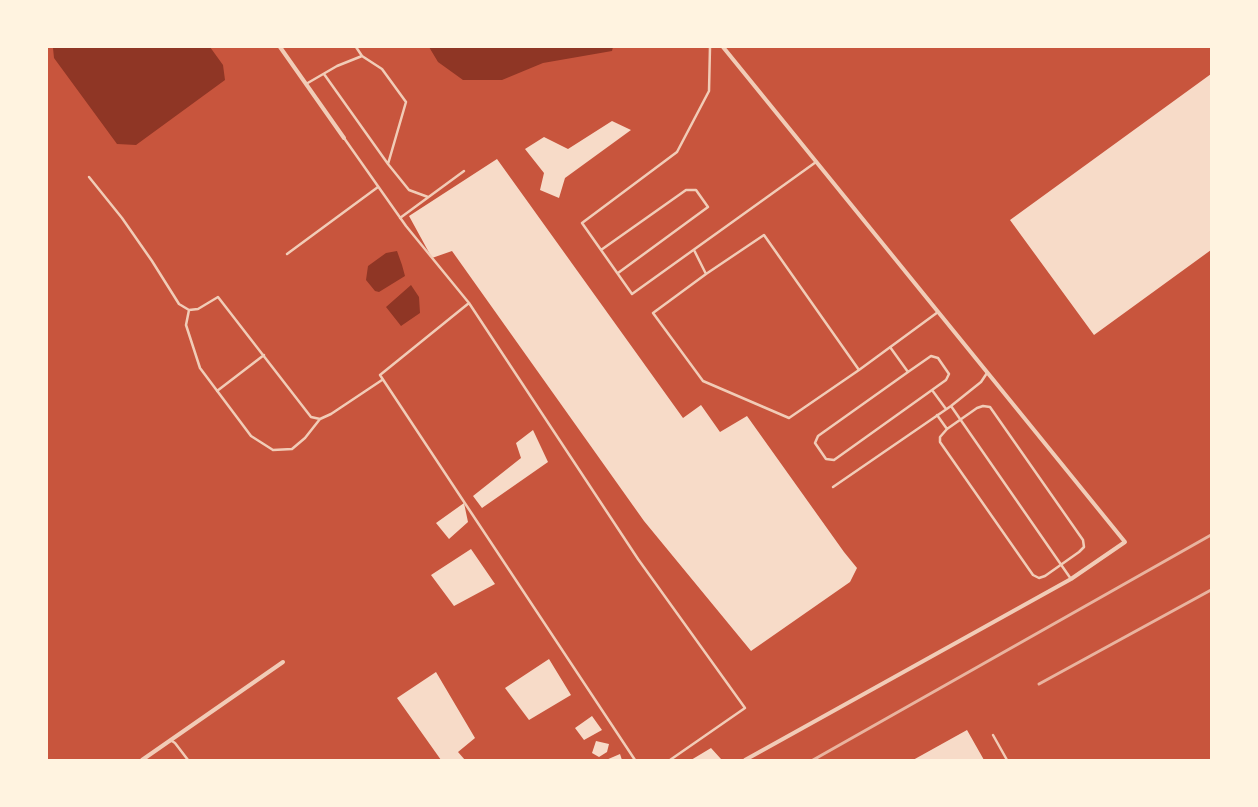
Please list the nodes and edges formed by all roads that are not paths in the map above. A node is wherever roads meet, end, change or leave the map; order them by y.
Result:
1 (280, 47) edge
2 (356, 47) edge
3 (710, 47) edge
4 (723, 47) edge
5 (362, 56) junction
6 (324, 74) junction
7 (306, 85) junction
8 (344, 138) joint
9 (816, 162) junction
10 (388, 164) junction
11 (464, 172) dead end
12 (89, 177) dead end
13 (378, 187) junction
14 (428, 197) junction
15 (400, 218) junction
16 (601, 250) junction
17 (694, 250) junction
18 (287, 254) dead end
19 (618, 273) junction
20 (706, 274) junction
21 (469, 303) junction
22 (189, 310) junction
23 (938, 312) junction
24 (890, 347) junction
25 (264, 355) junction
26 (859, 370) junction
27 (908, 372) junction
28 (987, 373) junction
29 (382, 380) junction
30 (932, 390) junction
31 (217, 391) junction
32 (951, 406) junction
33 (946, 409) junction
34 (937, 415) junction
35 (320, 419) junction
36 (960, 419) junction
37 (947, 429) junction
38 (833, 487) dead end
39 (1062, 565) junction
40 (1071, 579) junction
41 (283, 662) dead end
42 (993, 735) dead end
43 (168, 741) junction
44 (142, 760) edge
45 (188, 760) edge
46 (635, 760) edge
47 (670, 760) edge
48 (745, 760) edge
49 (1007, 760) edge

1 - 7 street
2 - 5 lane
3 - 16 lane
4 - 9 street
5 - 6 lane
5 - 10 lane
6 - 7 lane
6 - 10 lane
7 - 8 street
8 - 13 lane
9 - 17 lane
9 - 23 street
10 - 14 lane
11 - 14 lane
12 - 22 lane
13 - 15 lane
13 - 18 lane
14 - 15 lane
15 - 21 lane
16 - 19 lane
16 - 19 lane
17 - 19 lane
17 - 20 lane
20 - 26 lane
20 - 26 lane
21 - 29 lane
21 - 47 lane
22 - 25 lane
22 - 31 lane
23 - 24 lane
23 - 28 street
24 - 26 lane
24 - 27 lane
25 - 31 lane
25 - 35 lane
27 - 30 lane
27 - 30 lane
28 - 32 lane
28 - 40 street
29 - 35 lane
29 - 46 lane
30 - 33 lane
31 - 35 lane
32 - 33 lane
32 - 36 lane
33 - 34 lane
34 - 37 lane
34 - 38 lane
36 - 37 lane
36 - 39 lane
36 - 39 lane
37 - 39 lane
39 - 40 lane
40 - 48 street
41 - 43 street
42 - 49 lane
43 - 44 street
43 - 45 lane

